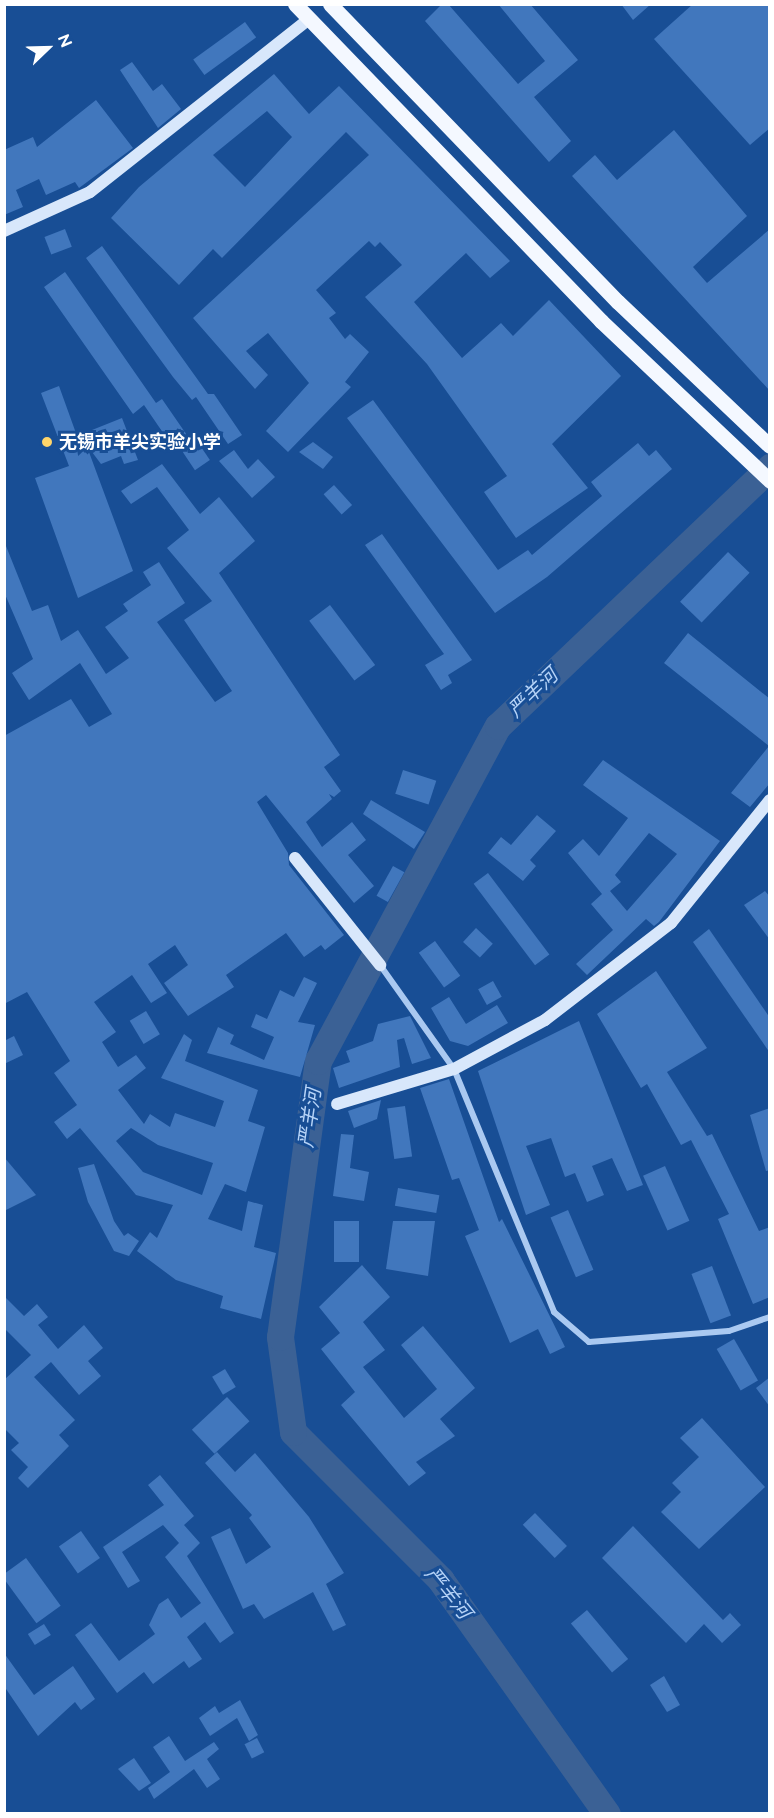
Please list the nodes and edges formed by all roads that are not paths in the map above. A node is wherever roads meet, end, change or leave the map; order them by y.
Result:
1 (295, 4) edge
2 (330, 4) edge
3 (309, 19) junction
4 (4, 231) edge
5 (770, 446) edge
6 (770, 481) edge
7 (770, 800) edge
8 (295, 858) dead end
9 (380, 965) joint
10 (454, 1069) junction
11 (337, 1104) dead end
12 (770, 1317) edge

1 - 3 main road
2 - 5 main road
3 - 4 street
3 - 6 main road
7 - 10 street
8 - 9 street
9 - 10 street
10 - 11 street
10 - 12 street

